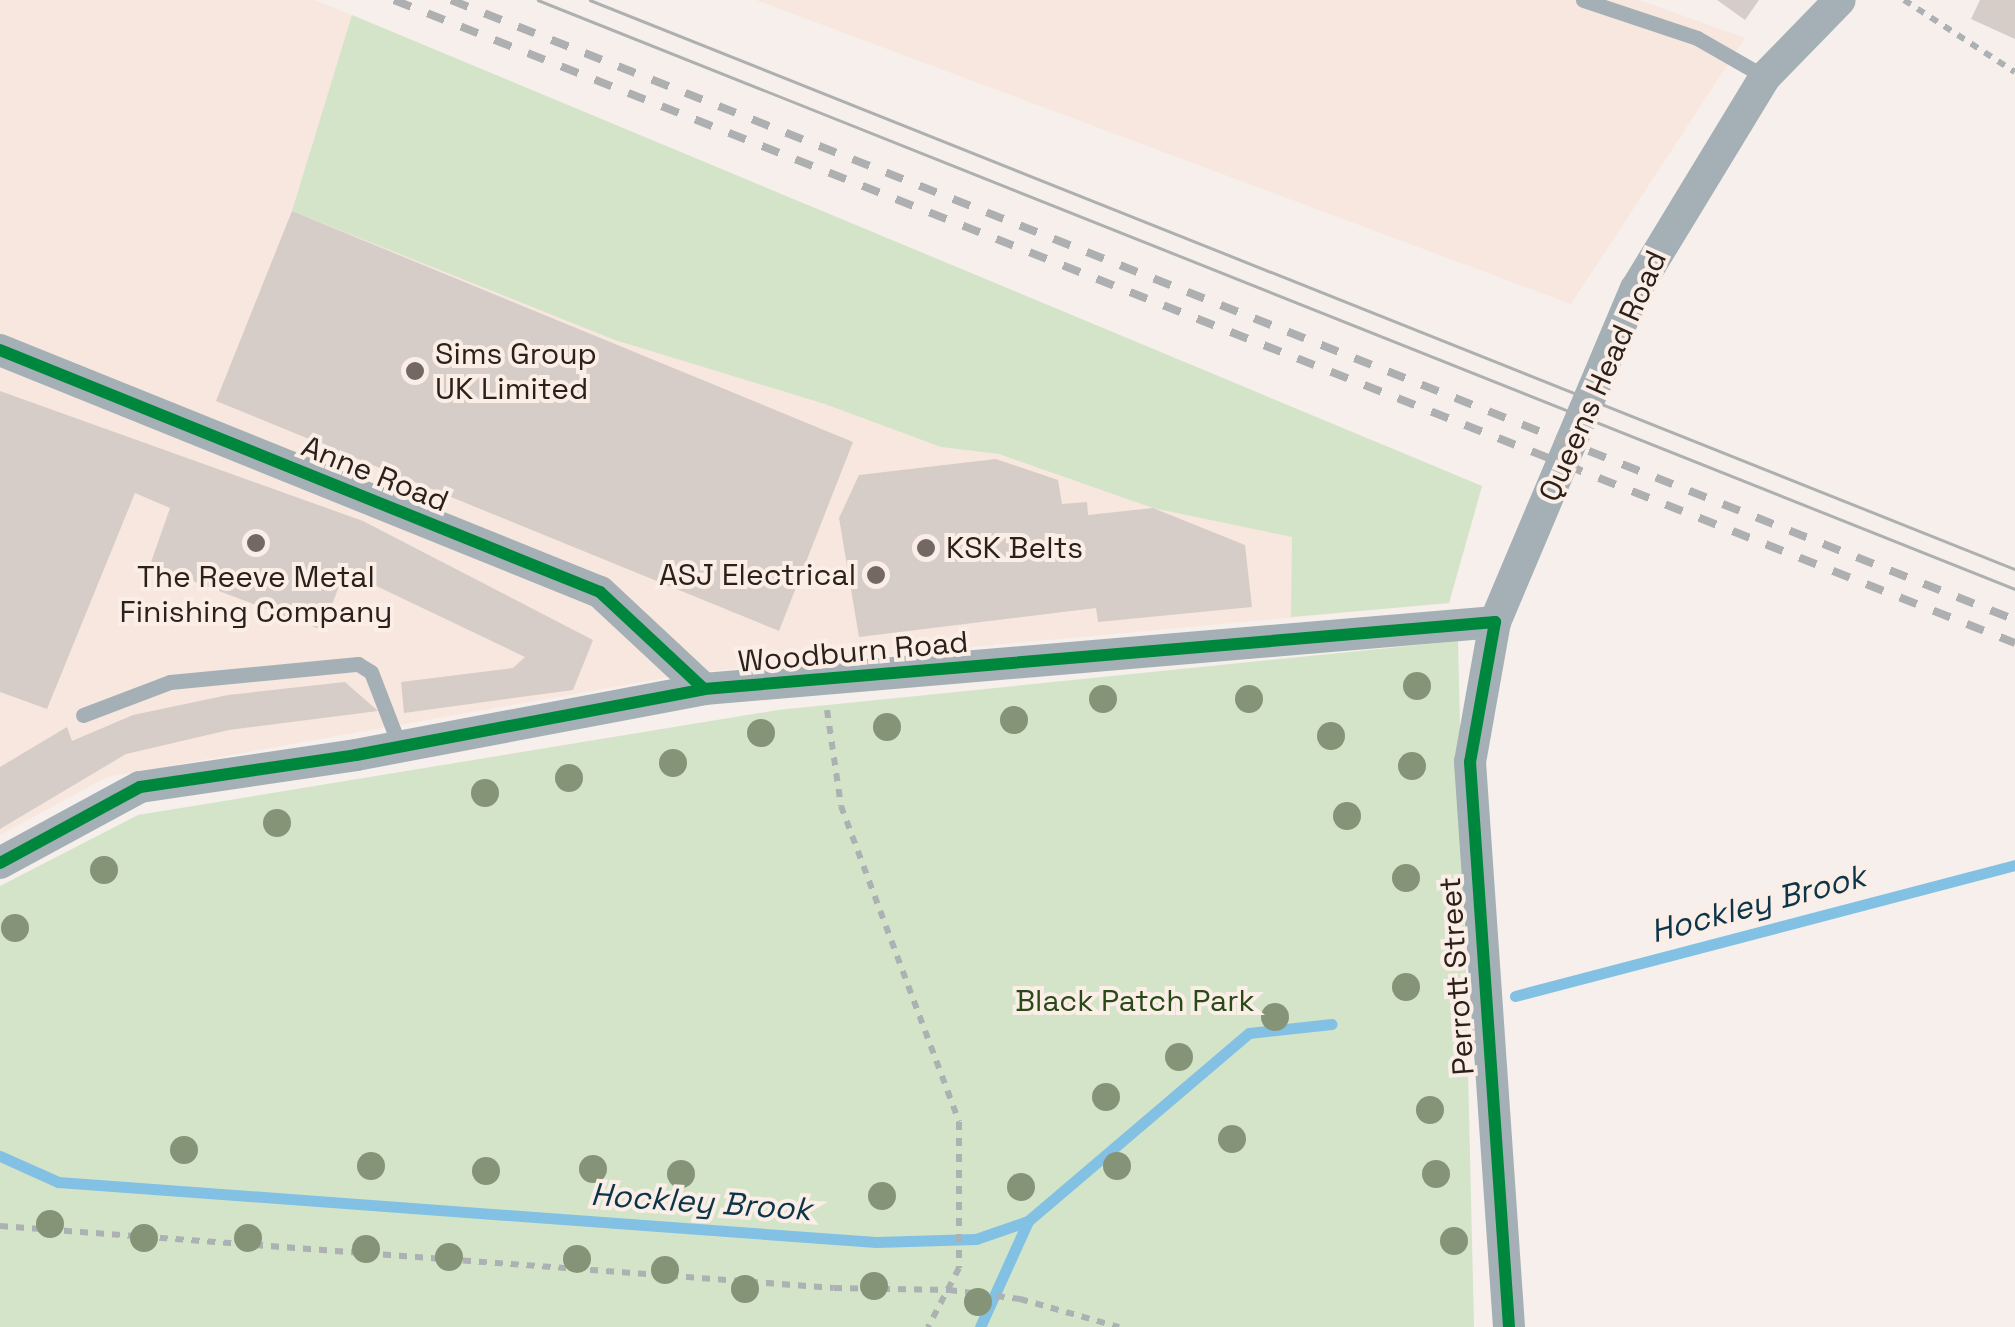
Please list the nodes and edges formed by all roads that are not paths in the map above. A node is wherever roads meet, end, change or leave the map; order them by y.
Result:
1 (1583, 0) edge
2 (1840, 0) edge
3 (1765, 77) junction
4 (0, 350) edge
5 (1495, 622) junction
6 (704, 689) junction
7 (84, 715) dead end
8 (400, 747) junction
9 (0, 862) edge
10 (1509, 1327) edge

1 - 3 lane
2 - 3 street, Queens Head Road
3 - 5 street, Queens Head Road
4 - 6 street, Anne Road
5 - 6 street, Woodburn Road
5 - 10 street, Perrott Street
6 - 8 street, Woodburn Road
7 - 8 lane
8 - 9 street, Woodburn Road

